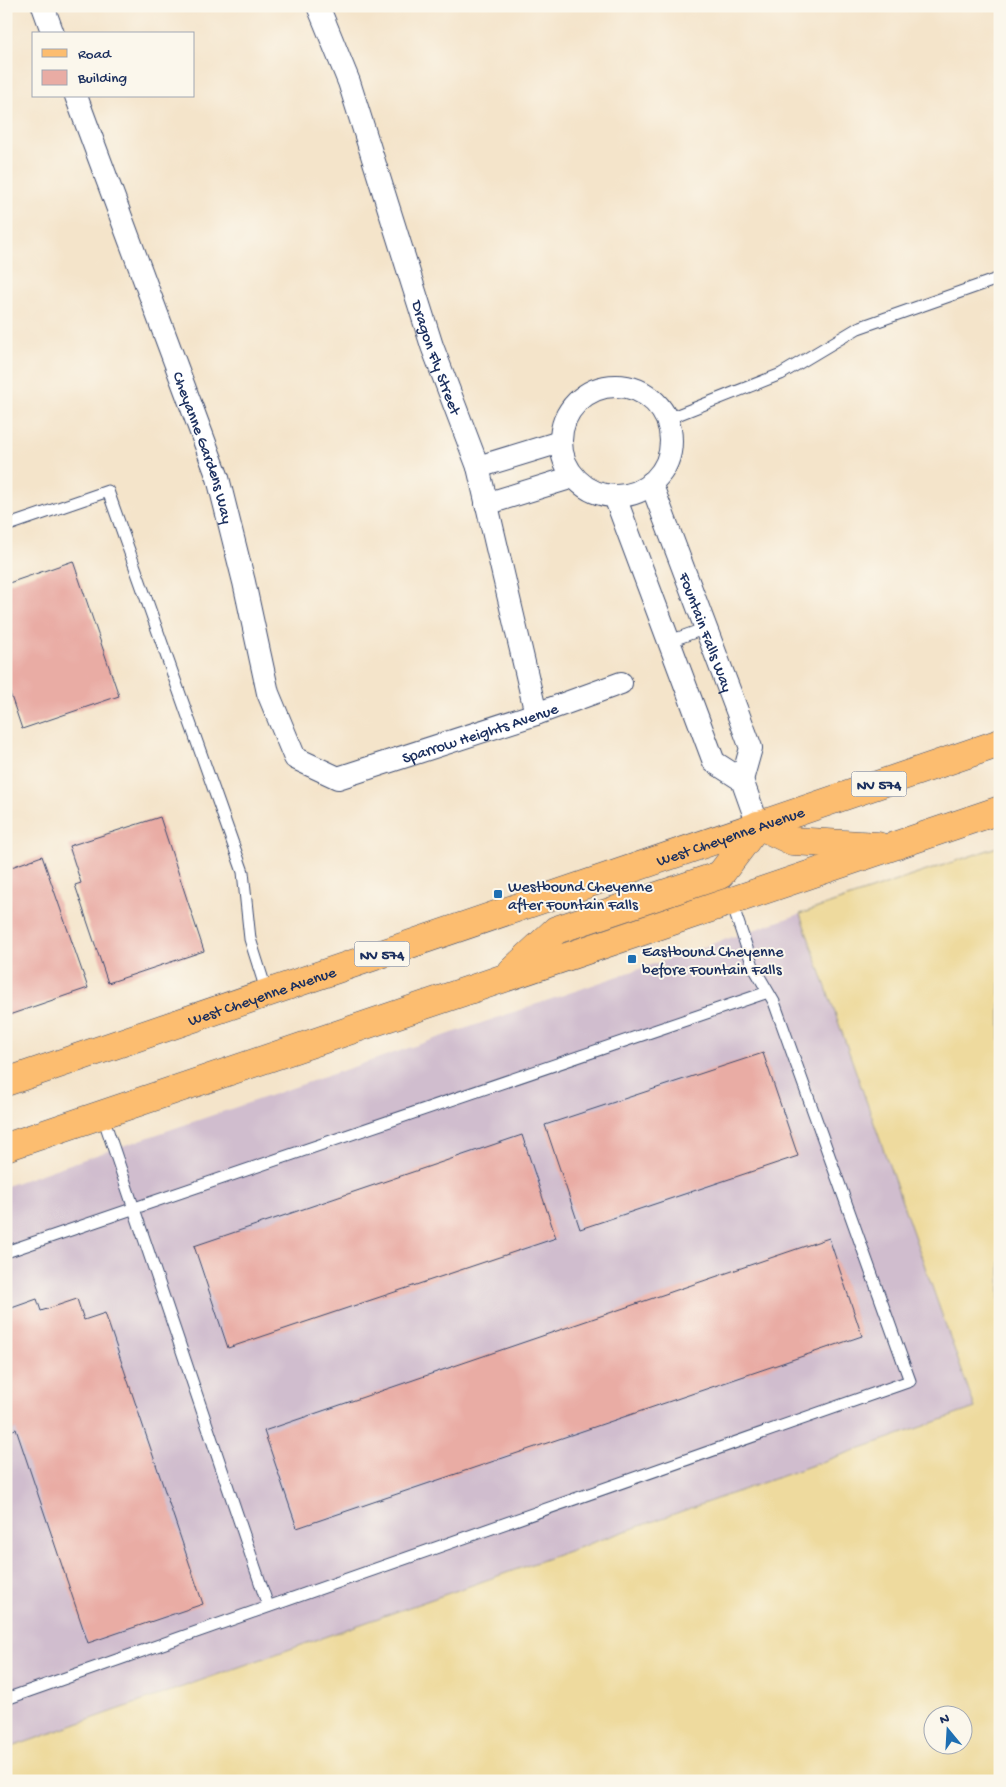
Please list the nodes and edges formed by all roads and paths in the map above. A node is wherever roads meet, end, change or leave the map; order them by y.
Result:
1 (43, 6) edge
2 (318, 6) edge
3 (52, 32) edge
4 (77, 98) edge
5 (1000, 278) edge
6 (667, 419) junction
7 (560, 442) junction
8 (478, 467) junction
9 (574, 477) junction
10 (651, 483) junction
11 (615, 497) junction
12 (486, 504) junction
13 (6, 526) edge
14 (706, 628) junction
15 (670, 640) junction
16 (621, 683) dead end
17 (536, 714) junction
18 (1000, 743) edge
19 (338, 778) joint
20 (742, 780) junction
21 (1000, 810) edge
22 (758, 825) junction
23 (891, 847) junction
24 (730, 901) junction
25 (505, 978) junction
26 (768, 992) junction
27 (267, 993) junction
28 (6, 1082) edge
29 (102, 1114) junction
30 (6, 1147) edge
31 (133, 1208) junction
32 (6, 1252) edge
33 (268, 1606) junction
34 (6, 1699) edge

1 - 3 street
2 - 8 street, Dragon Fly Street
4 - 19 street, Cheyanne Gardens Way
5 - 6 lane
6 - 7 street
6 - 10 street
7 - 8 street
7 - 9 street
8 - 12 street, Dragon Fly Street
9 - 11 street
9 - 12 street
10 - 11 street
10 - 14 street, Fountain Falls Way
11 - 15 street
12 - 17 street, Dragon Fly Street
13 - 27 lane
14 - 15 lane
14 - 20 street, Fountain Falls Way
15 - 20 street
16 - 17 street, Sparrow Heights Avenue
17 - 19 street, Sparrow Heights Avenue
18 - 22 main road, West Cheyenne Avenue / NV 574
20 - 22 street
21 - 23 main road
22 - 23 main road
22 - 25 main road
22 - 27 main road, West Cheyenne Avenue / NV 574
23 - 24 main road
24 - 25 main road
24 - 26 lane
25 - 29 main road
26 - 31 lane
26 - 33 lane
27 - 28 main road, West Cheyenne Avenue / NV 574
29 - 30 main road
29 - 31 lane
31 - 32 lane
31 - 33 lane
33 - 34 lane

